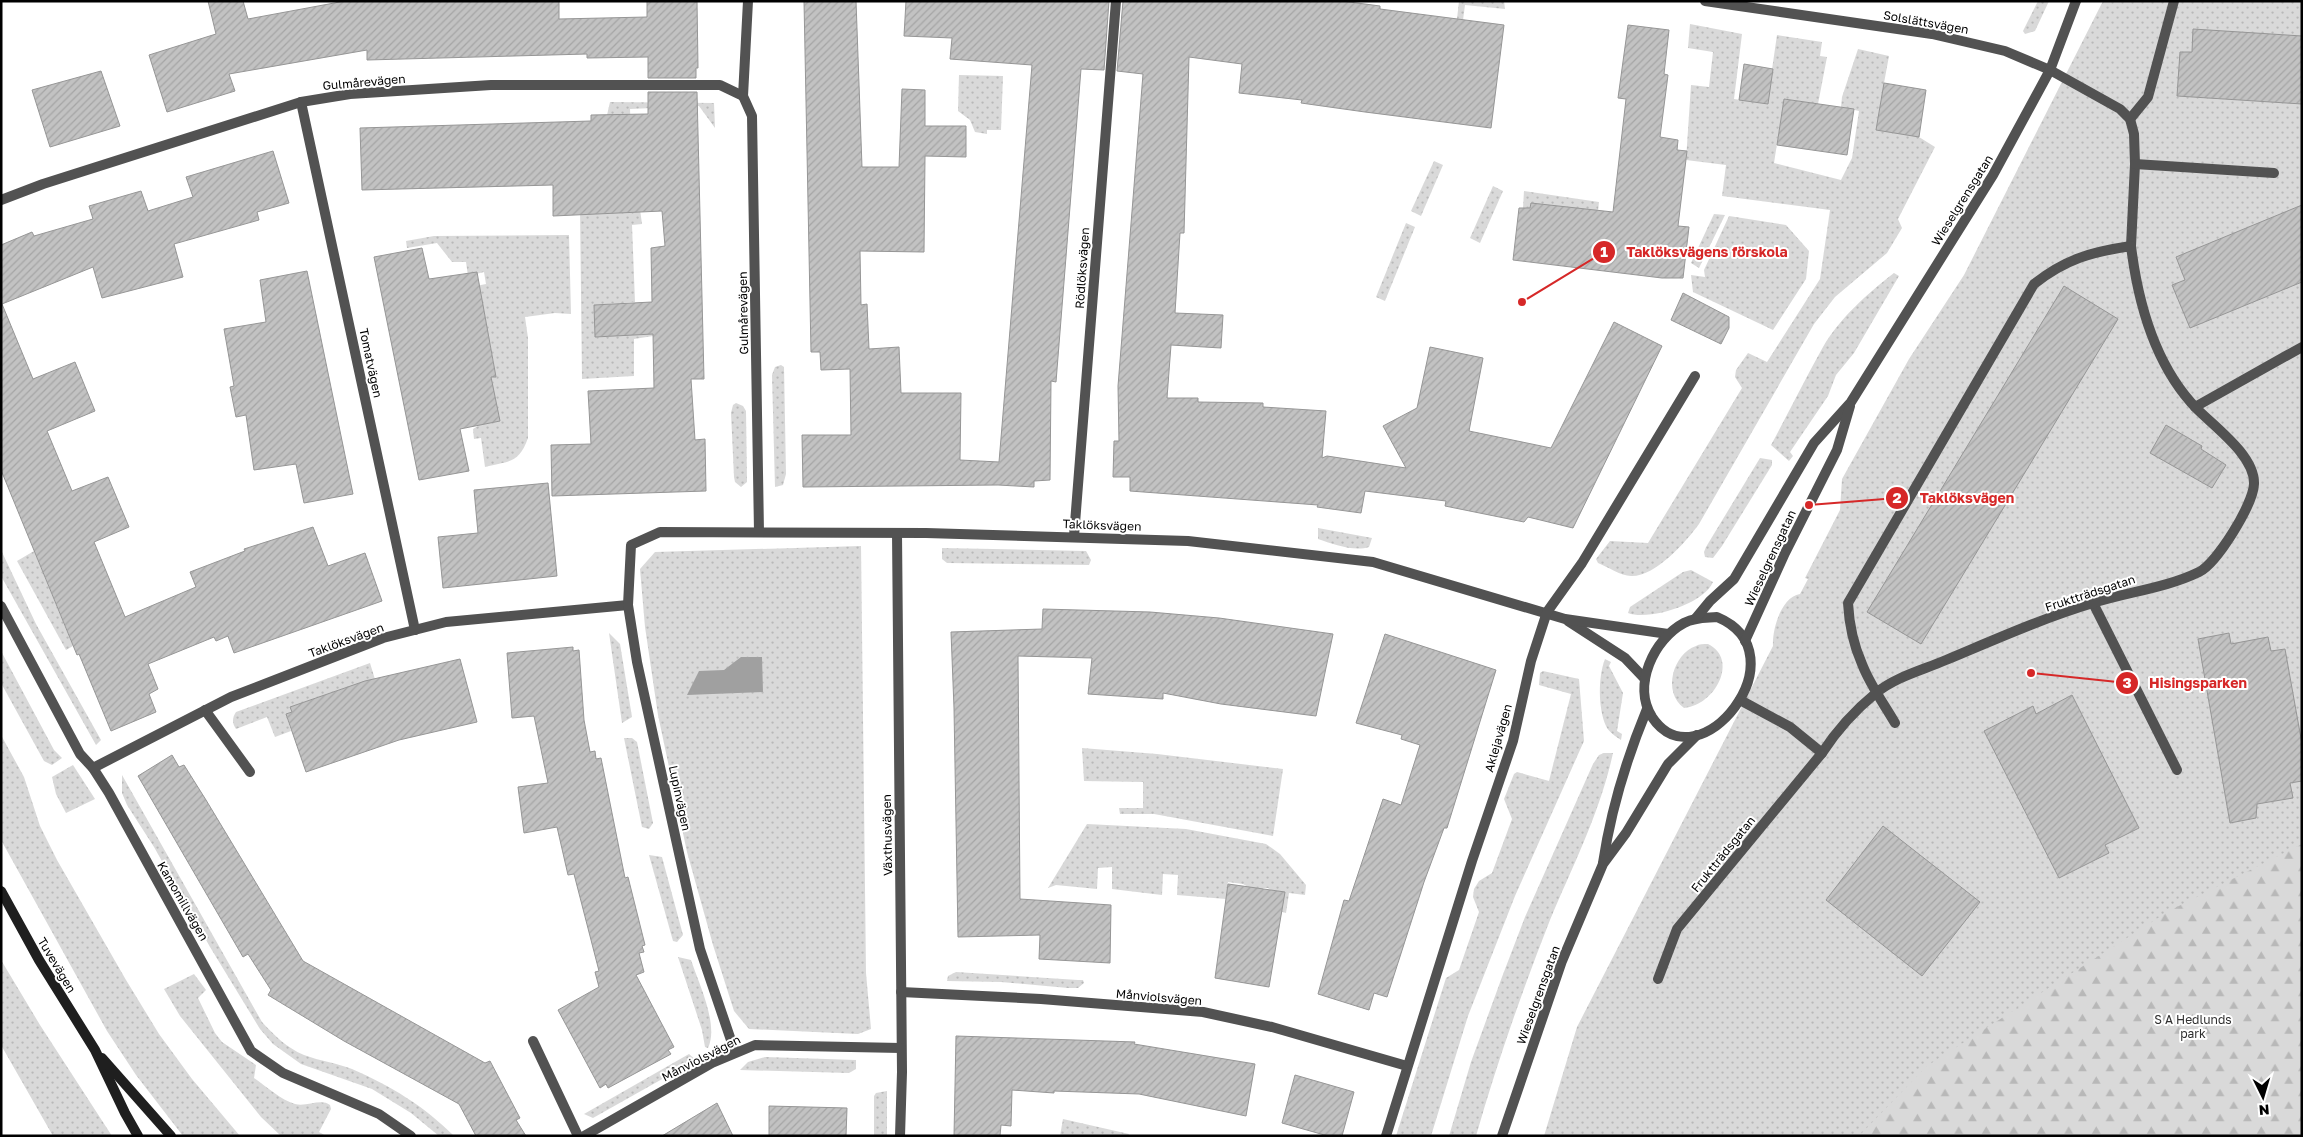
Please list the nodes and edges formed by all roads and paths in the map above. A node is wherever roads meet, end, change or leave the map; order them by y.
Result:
1 (748, 1) edge
2 (1116, 1) edge
3 (1705, 1) edge
4 (2076, 1) edge
5 (2174, 1) edge
6 (2050, 70) junction
7 (743, 96) junction
8 (301, 102) junction
9 (2130, 119) junction
10 (2135, 164) junction
11 (2274, 173) dead end
12 (1, 200) edge
13 (2131, 246) junction
14 (2302, 347) edge
15 (1695, 376) dead end
16 (1851, 402) junction
17 (2196, 407) junction
18 (759, 532) junction
19 (897, 533) junction
20 (1074, 536) junction
21 (632, 545) joint
22 (2093, 603) junction
23 (628, 605) junction
24 (1, 606) edge
25 (1547, 612) junction
26 (1696, 618) junction
27 (1565, 619) junction
28 (416, 630) junction
29 (1668, 634) junction
30 (1745, 641) junction
31 (1645, 679) junction
32 (1877, 692) junction
33 (1740, 700) junction
34 (1647, 709) junction
35 (204, 710) junction
36 (1894, 723) dead end
37 (1697, 735) junction
38 (1822, 753) junction
39 (93, 768) junction
40 (2177, 770) dead end
41 (250, 772) dead end
42 (1603, 864) junction
43 (1, 891) edge
44 (1658, 979) dead end
45 (902, 992) junction
46 (533, 1041) dead end
47 (901, 1048) junction
48 (95, 1050) junction
49 (735, 1052) junction
50 (1407, 1066) junction
51 (138, 1136) edge
52 (171, 1136) edge
53 (411, 1136) edge
54 (578, 1136) edge
55 (584, 1136) edge
56 (900, 1136) edge
57 (1386, 1136) edge
58 (1502, 1136) edge

1 - 7 street, Gulmårevägen
2 - 20 street, Rödlöksvägen
3 - 6 street, Solslättsvägen
4 - 6 street, Wieselgrensgatan
5 - 9 street
6 - 9 street, Solslättsvägen
6 - 16 street, Wieselgrensgatan
7 - 8 street, Gulmårevägen
7 - 18 street, Gulmårevägen
8 - 12 street, Gulmårevägen
8 - 28 street, Tomatvägen
9 - 10 street, Fruktträdsgatan
10 - 11 street
10 - 13 street, Fruktträdsgatan
13 - 17 street, Fruktträdsgatan
13 - 32 street
14 - 17 street
15 - 25 street, Aklejavägen
16 - 26 street, Wieselgrensgatan
16 - 30 street, Wieselgrensgatan
17 - 22 street, Fruktträdsgatan
18 - 19 street, Taklöksvägen
18 - 21 street, Taklöksvägen
19 - 20 street, Taklöksvägen
19 - 45 street, Växthusvägen
20 - 25 street, Taklöksvägen
21 - 23 street, Lupinvägen
22 - 32 street, Fruktträdsgatan
22 - 40 street
23 - 28 street, Taklöksvägen
23 - 49 street, Lupinvägen
24 - 39 street, Kamomillvägen
25 - 27 street, Taklöksvägen
25 - 50 street, Aklejavägen
26 - 29 street, Wieselgrensgatan
26 - 30 street
27 - 29 street, Taklöksvägen
27 - 31 street, Taklöksvägen
28 - 35 street, Taklöksvägen
29 - 31 street, Wieselgrensgatan
30 - 33 street, Wieselgrensgatan
31 - 34 street, Wieselgrensgatan
32 - 36 street
32 - 38 street, Fruktträdsgatan
33 - 37 street, Wieselgrensgatan
33 - 38 street
34 - 37 street
34 - 42 street, Wieselgrensgatan
35 - 39 street, Taklöksvägen
35 - 41 street
37 - 42 street, Wieselgrensgatan
38 - 44 street, Fruktträdsgatan
39 - 53 street, Kamomillvägen
42 - 58 street, Wieselgrensgatan
43 - 48 main road, Tuvevägen
45 - 47 street, Växthusvägen
45 - 50 street, Månviolsvägen
46 - 54 street
47 - 49 street, Månviolsvägen
47 - 56 street, Växthusvägen
48 - 51 main road, Tuvevägen
48 - 52 main road, Tuvevägen
49 - 55 street, Månviolsvägen
50 - 57 street, Aklejavägen

